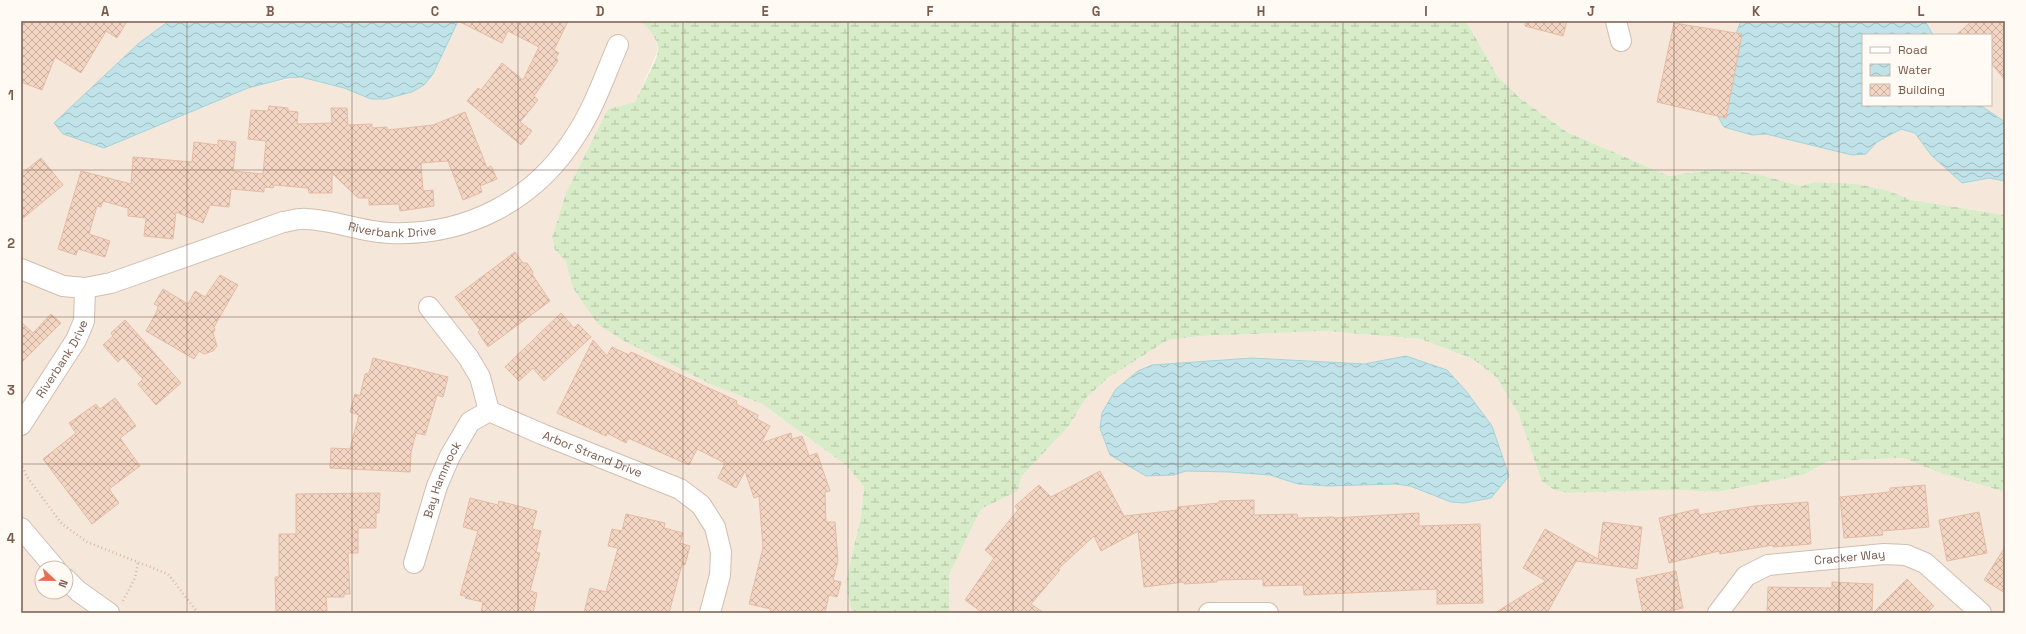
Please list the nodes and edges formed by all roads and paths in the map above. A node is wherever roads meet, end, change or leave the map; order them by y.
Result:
1 (1616, 21) edge
2 (1621, 40) dead end
3 (618, 45) dead end
4 (21, 269) edge
5 (86, 288) junction
6 (429, 307) dead end
7 (489, 411) junction
8 (21, 425) edge
9 (21, 463) edge
10 (21, 528) edge
11 (48, 560) edge
12 (414, 562) dead end
13 (138, 563) junction
14 (74, 587) edge
15 (116, 608) edge
16 (198, 613) edge
17 (710, 613) edge
18 (1209, 613) edge
19 (1268, 613) edge
20 (1718, 613) edge
21 (1981, 613) edge

1 - 2 street
3 - 5 street, Riverbank Drive
4 - 5 street, Riverbank Drive
5 - 8 street, Riverbank Drive
6 - 7 street
7 - 12 street, Bay Hammock
7 - 17 street, Arbor Strand Drive
9 - 13 path
10 - 11 street
13 - 15 path
13 - 16 path
14 - 15 street
18 - 19 street
20 - 21 street, Cracker Way

